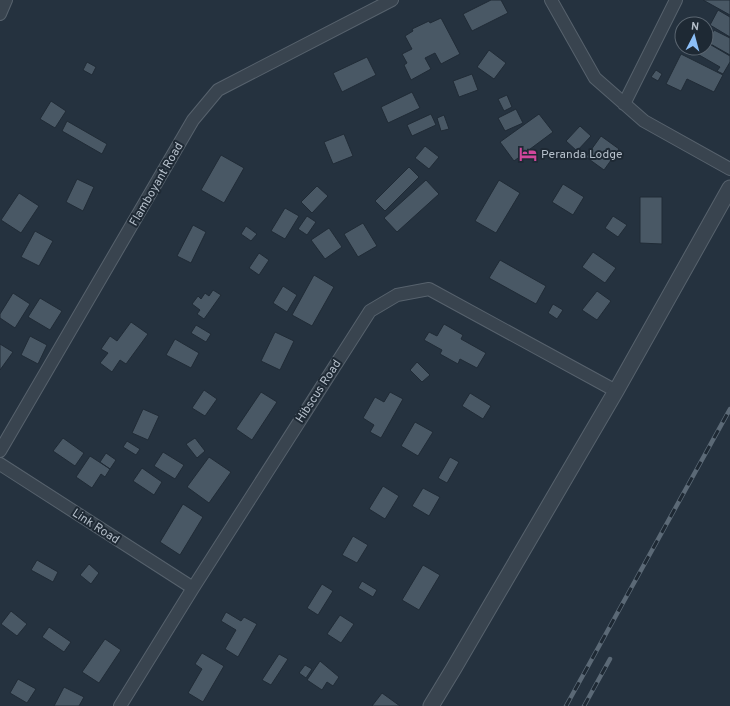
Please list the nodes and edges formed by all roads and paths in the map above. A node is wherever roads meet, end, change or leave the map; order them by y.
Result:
1 (6, 0) edge
2 (392, 0) edge
3 (551, 0) edge
4 (676, 0) edge
5 (0, 14) edge
6 (624, 104) junction
7 (730, 170) edge
8 (730, 188) edge
9 (616, 391) junction
10 (0, 451) edge
11 (0, 464) edge
12 (193, 588) junction
13 (120, 706) edge
14 (431, 706) edge

1 - 5 street
2 - 10 street, Flamboyant Road
3 - 6 street
4 - 6 street
6 - 7 street
8 - 9 street
9 - 12 street, Hibscus Road
9 - 14 street
11 - 12 street, Link Road
12 - 13 street, Hibscus Road

